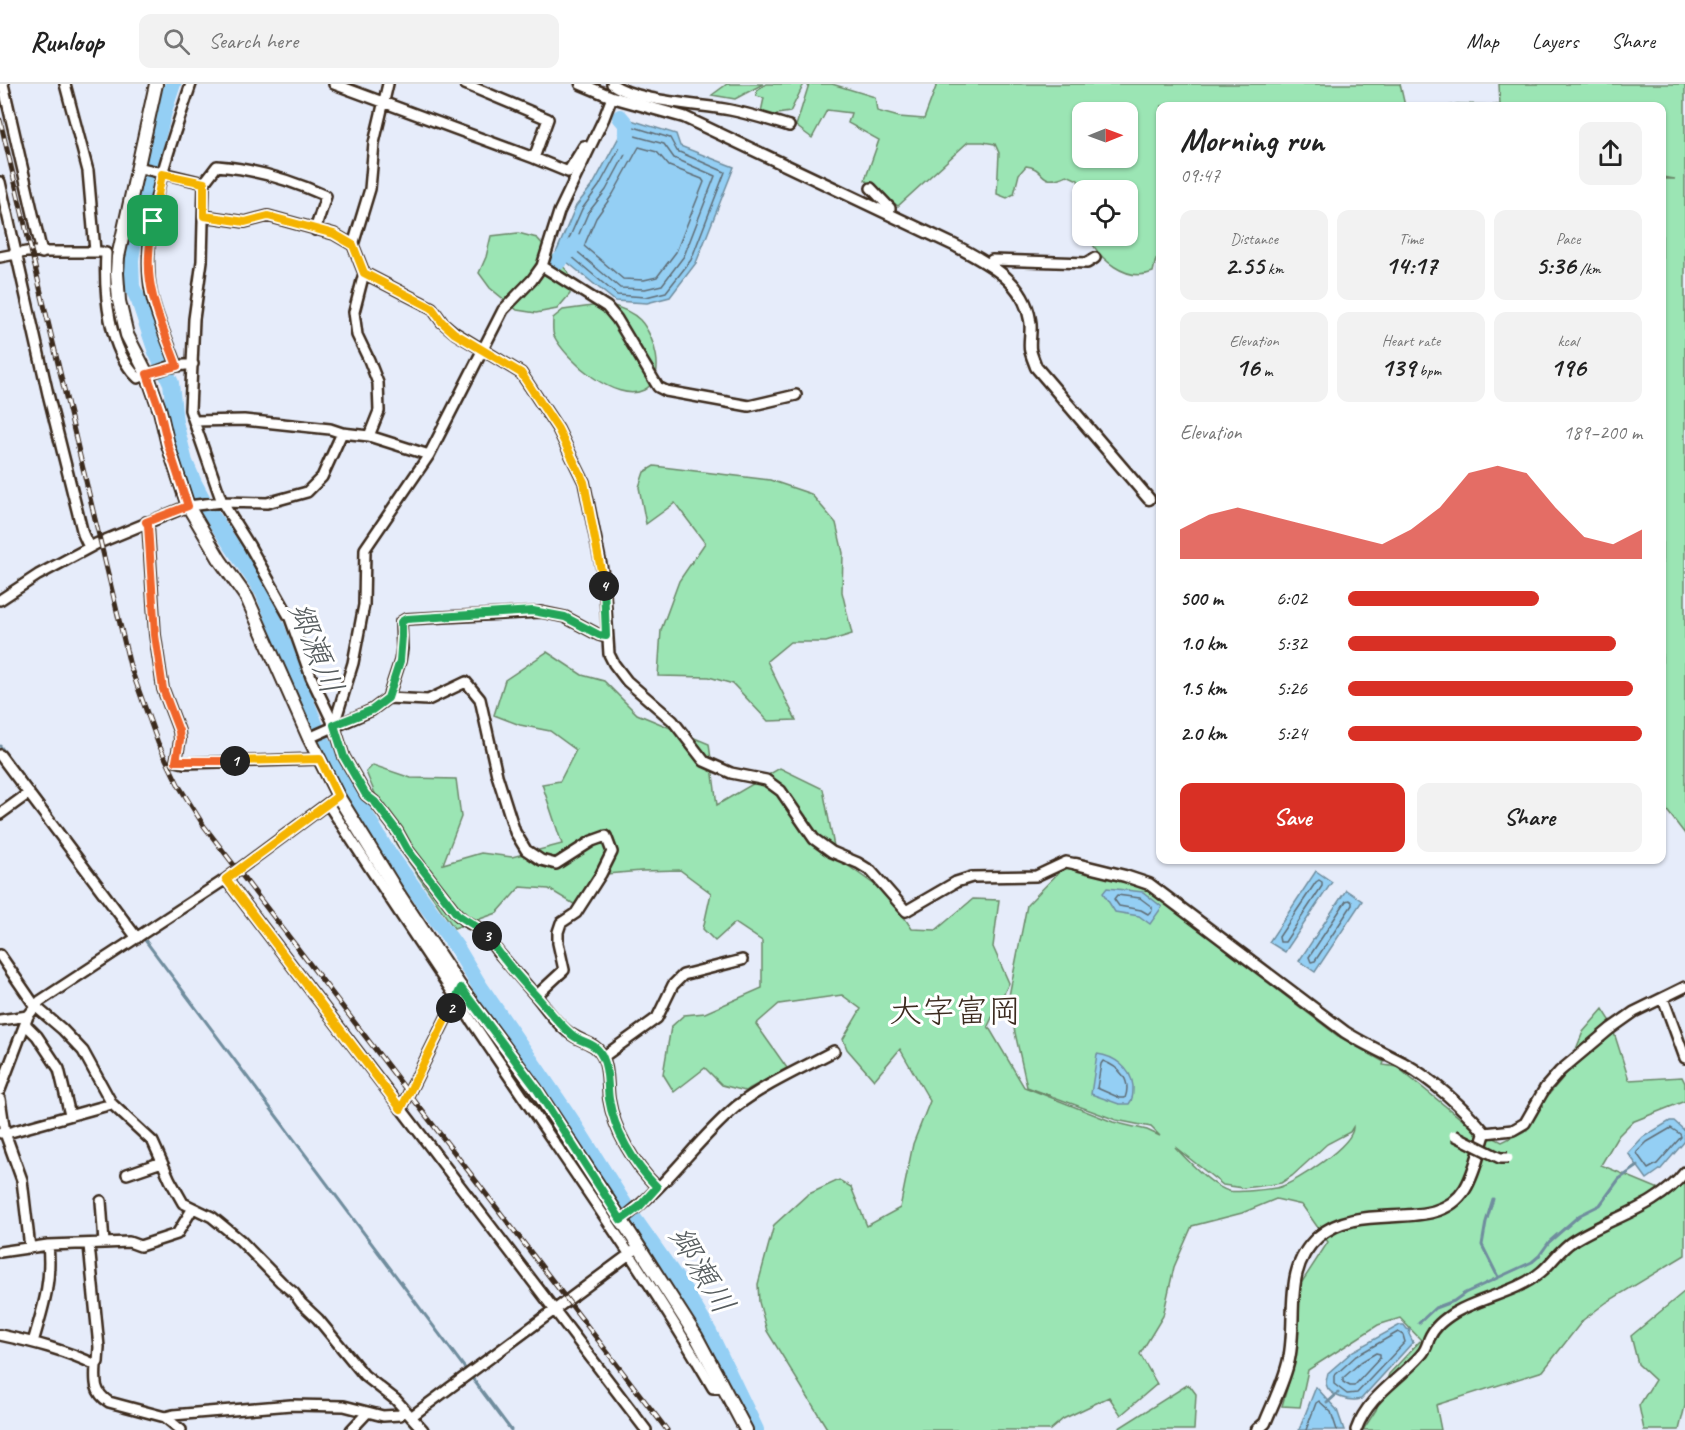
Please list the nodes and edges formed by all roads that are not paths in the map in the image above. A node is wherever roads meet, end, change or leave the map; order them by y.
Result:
1 (3, 84) edge
2 (65, 84) edge
3 (156, 84) edge
4 (191, 84) edge
5 (334, 84) edge
6 (388, 84) edge
7 (465, 84) edge
8 (581, 84) edge
9 (612, 84) edge
10 (612, 96) junction
11 (384, 102) junction
12 (604, 118) junction
13 (789, 126) dead end
14 (534, 158) junction
15 (137, 167) junction
16 (162, 174) junction
17 (0, 182) edge
18 (204, 183) junction
19 (871, 188) dead end
20 (889, 214) junction
21 (204, 216) junction
22 (315, 230) junction
23 (353, 245) junction
24 (95, 251) junction
25 (17, 252) junction
26 (42, 253) junction
27 (106, 254) junction
28 (0, 256) edge
29 (118, 257) junction
30 (1095, 258) dead end
31 (988, 264) junction
32 (542, 266) junction
33 (364, 273) junction
34 (484, 350) junction
35 (192, 364) junction
36 (173, 366) junction
37 (147, 374) junction
38 (796, 395) dead end
39 (194, 421) junction
40 (342, 433) junction
41 (369, 436) junction
42 (429, 456) junction
43 (1149, 499) dead end
44 (222, 502) junction
45 (188, 506) junction
46 (146, 522) junction
47 (89, 547) junction
48 (0, 600) edge
49 (606, 636) junction
50 (388, 698) junction
51 (334, 725) junction
52 (311, 737) junction
53 (0, 755) edge
54 (320, 759) junction
55 (29, 793) junction
56 (333, 800) junction
57 (0, 814) edge
58 (1076, 864) joint
59 (226, 879) junction
60 (141, 935) junction
61 (0, 955) edge
62 (742, 960) dead end
63 (1685, 987) edge
64 (458, 993) junction
65 (536, 996) junction
66 (1663, 998) junction
67 (35, 1006) junction
68 (0, 1020) edge
69 (26, 1020) junction
70 (834, 1051) dead end
71 (603, 1057) junction
72 (1685, 1058) edge
73 (0, 1090) edge
74 (0, 1099) edge
75 (112, 1104) junction
76 (401, 1109) junction
77 (70, 1115) junction
78 (2, 1133) edge
79 (1485, 1133) junction
80 (1454, 1135) dead end
81 (1508, 1158) dead end
82 (162, 1162) junction
83 (1685, 1172) edge
84 (127, 1174) dead end
85 (657, 1187) junction
86 (101, 1200) dead end
87 (193, 1208) junction
88 (624, 1218) junction
89 (104, 1243) junction
90 (48, 1245) junction
91 (89, 1245) junction
92 (30, 1248) junction
93 (635, 1250) junction
94 (0, 1252) edge
95 (555, 1310) junction
96 (0, 1335) edge
97 (33, 1342) junction
98 (96, 1365) junction
99 (367, 1413) junction
100 (409, 1413) junction
101 (165, 1417) junction
102 (181, 1430) edge
103 (351, 1430) edge
104 (423, 1430) edge
105 (646, 1430) edge
106 (746, 1430) edge
107 (1257, 1430) edge
108 (1356, 1430) edge

1 - 26 street
2 - 24 street
3 - 15 main road
4 - 16 street
5 - 11 street
6 - 11 street
7 - 14 street
8 - 10 street
9 - 13 street
10 - 12 street
10 - 20 street
11 - 14 street
11 - 23 street
12 - 14 street
12 - 32 street
15 - 16 street
15 - 29 main road
16 - 18 street
16 - 36 street
17 - 25 street
18 - 21 street
18 - 22 street
19 - 20 street
20 - 31 street
21 - 22 street
21 - 35 street
22 - 23 street
23 - 33 street
24 - 26 street
24 - 27 street
25 - 26 street
25 - 28 street
25 - 47 street
27 - 29 street
27 - 37 street
29 - 37 main road
30 - 31 street
31 - 43 street
32 - 34 street
32 - 38 street
33 - 34 street
33 - 41 street
34 - 42 street
34 - 49 street
35 - 36 street
35 - 39 street
36 - 37 street
37 - 45 main road
39 - 40 street
39 - 44 street
40 - 41 street
40 - 44 street
41 - 42 street
42 - 51 street
44 - 45 street
44 - 51 street
45 - 46 street
45 - 52 main road
46 - 47 street
46 - 54 street
47 - 48 street
49 - 50 street
49 - 58 street
50 - 51 street
50 - 65 street
51 - 52 street
51 - 65 street
52 - 54 main road
53 - 55 street
54 - 56 main road
55 - 57 street
55 - 60 street
56 - 59 street
56 - 64 main road
58 - 79 street
59 - 60 street
59 - 76 street
60 - 67 street
61 - 67 street
62 - 71 street
63 - 66 street
64 - 76 street
64 - 88 main road
64 - 93 street
65 - 71 street
66 - 72 street
66 - 79 street
67 - 69 street
67 - 75 street
68 - 69 street
69 - 73 street
69 - 77 street
70 - 85 street
71 - 85 street
74 - 78 street
75 - 77 street
75 - 82 street
76 - 95 street
77 - 78 street
78 - 92 street
79 - 107 street
80 - 81 street, bridge
82 - 84 street
82 - 87 street
83 - 108 street
85 - 88 street
86 - 89 street
87 - 89 street
87 - 100 street
88 - 93 main road
89 - 91 street
90 - 91 street
90 - 92 street
90 - 97 street
91 - 98 street
92 - 94 street
93 - 95 street
93 - 106 main road
95 - 100 street
95 - 105 street
96 - 97 street
97 - 98 street
98 - 101 street
99 - 100 street
99 - 101 street
99 - 103 street
100 - 104 street
101 - 102 street

